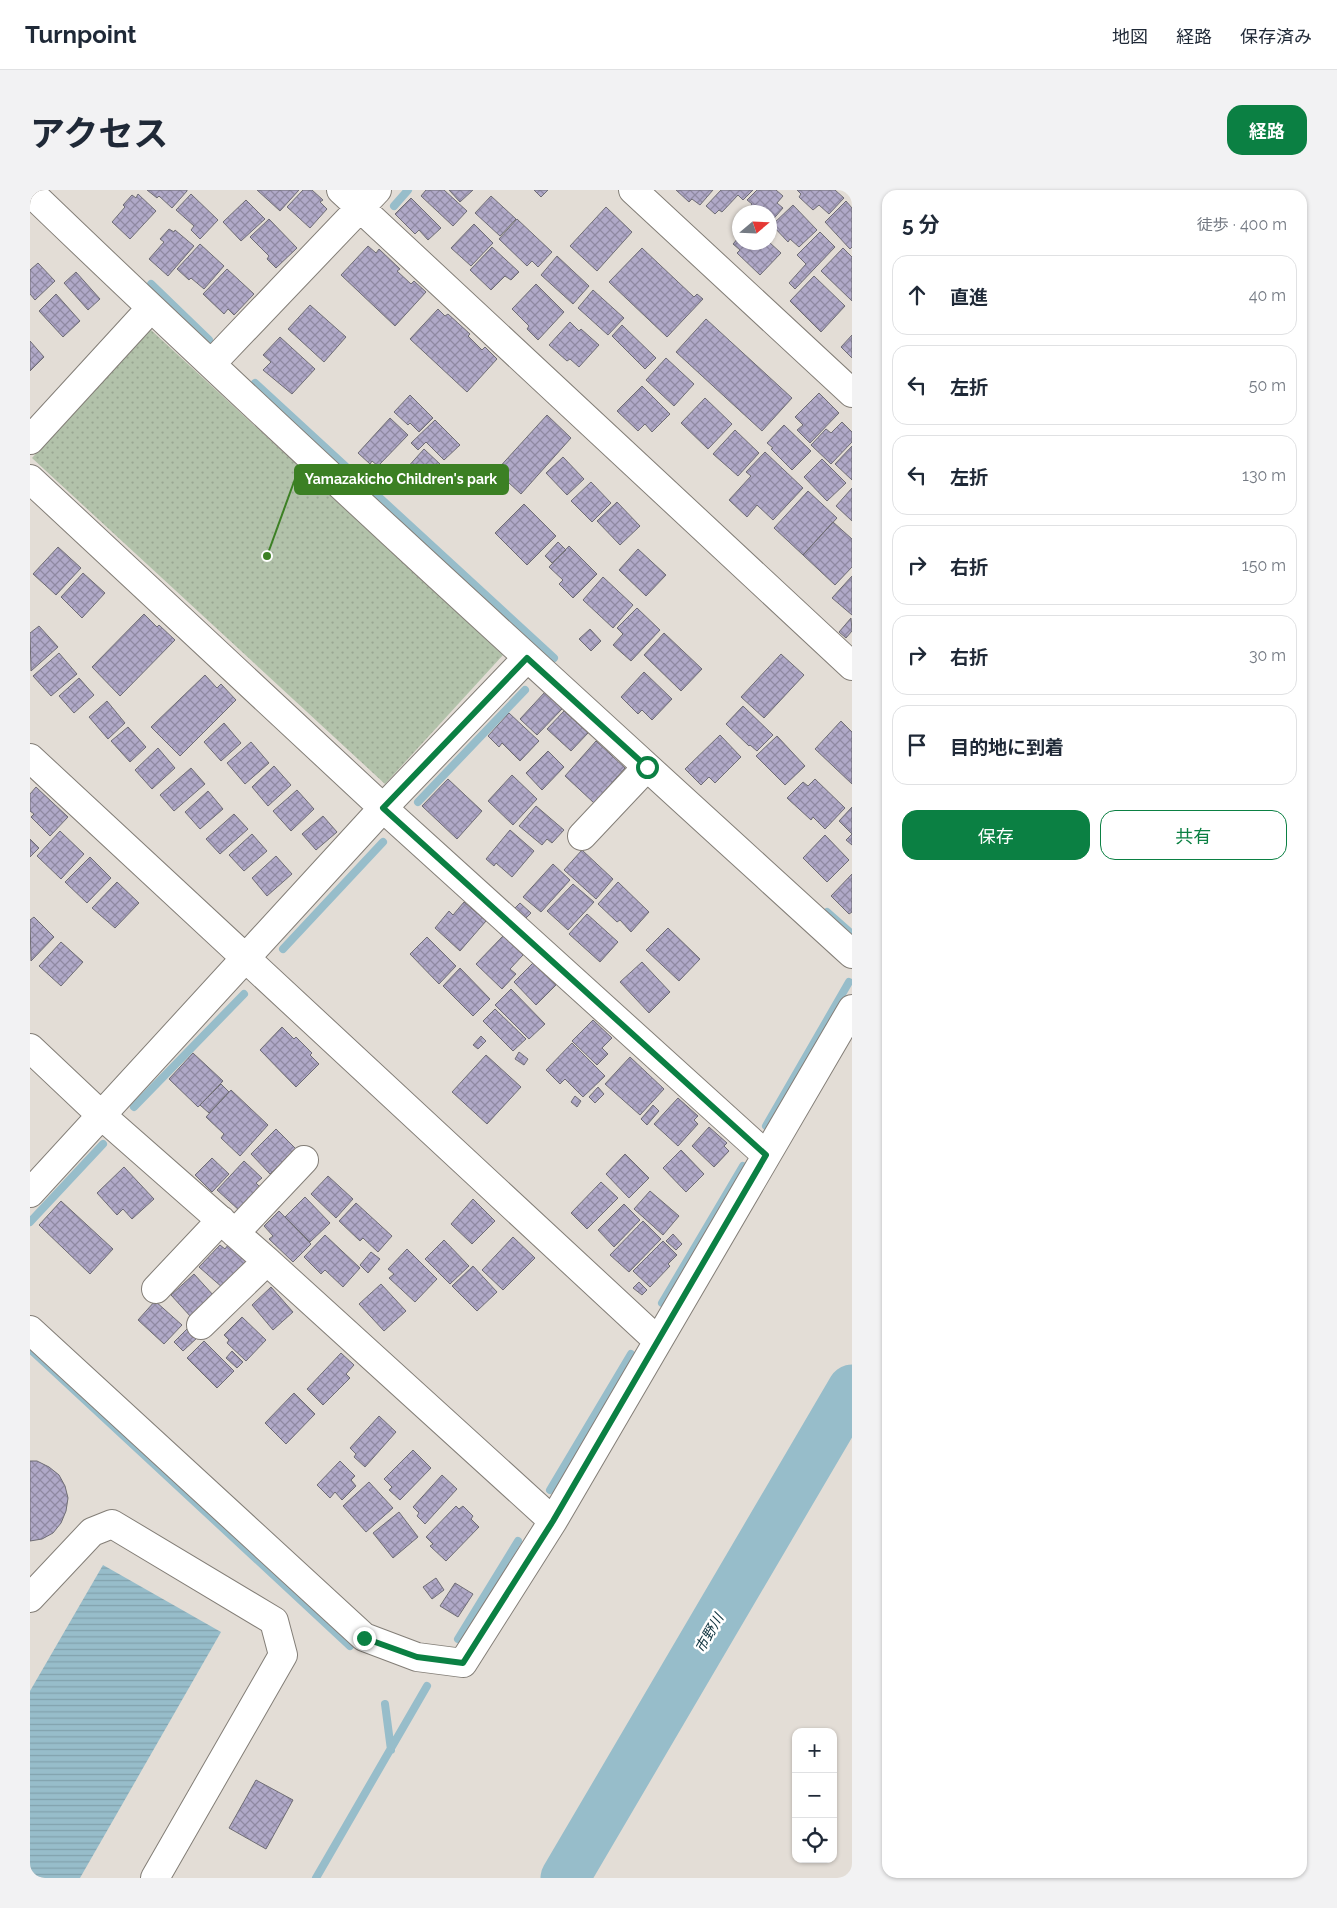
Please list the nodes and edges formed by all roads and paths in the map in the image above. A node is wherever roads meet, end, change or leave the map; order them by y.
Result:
1 (341, 190) edge
2 (633, 190) edge
3 (30, 192) edge
4 (369, 199) edge
5 (151, 308) junction
6 (211, 364) junction
7 (852, 393) edge
8 (30, 440) edge
9 (30, 479) edge
10 (527, 658) junction
11 (852, 666) edge
12 (33, 766) edge
13 (647, 767) junction
14 (383, 808) junction
15 (582, 836) dead end
16 (852, 954) edge
17 (245, 957) junction
18 (852, 1009) edge
19 (30, 1048) edge
20 (102, 1115) junction
21 (766, 1155) junction
22 (304, 1160) dead end
23 (30, 1193) edge
24 (228, 1226) junction
25 (267, 1260) junction
26 (156, 1289) dead end
27 (201, 1325) dead end
28 (30, 1330) edge
29 (658, 1341) junction
30 (553, 1521) junction
31 (33, 1588) edge
32 (155, 1878) edge

1 - 4 street
2 - 7 street
3 - 5 street
4 - 6 street
4 - 11 street
5 - 6 street
5 - 8 street
6 - 10 street
9 - 14 street
10 - 13 street
10 - 14 street
12 - 17 street
13 - 15 street
13 - 16 street
14 - 17 street
14 - 21 street
17 - 20 street
17 - 29 street
18 - 21 street
19 - 20 street
20 - 23 street
20 - 24 street
21 - 29 street
22 - 24 street
24 - 25 street
24 - 26 street
25 - 27 street
25 - 30 street
28 - 30 street
29 - 30 street
31 - 32 street

